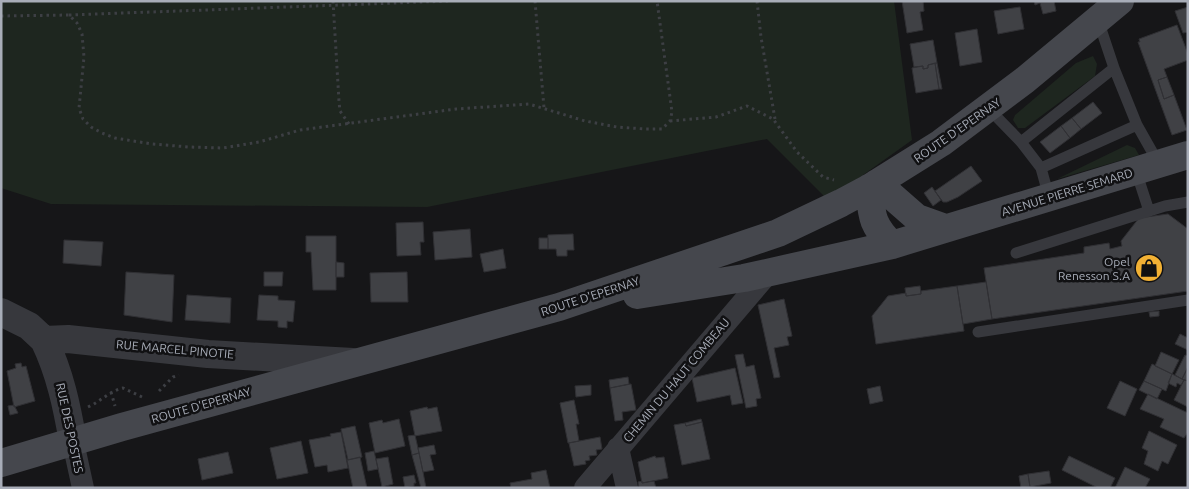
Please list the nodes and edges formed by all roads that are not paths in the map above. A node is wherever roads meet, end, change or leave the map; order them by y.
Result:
1 (1120, 1) edge
2 (1098, 20) junction
3 (1114, 68) junction
4 (988, 108) junction
5 (1136, 125) junction
6 (1021, 142) junction
7 (1188, 155) edge
8 (1148, 167) junction
9 (1041, 168) junction
10 (873, 185) junction
11 (1049, 197) junction
12 (1188, 202) edge
13 (1149, 211) junction
14 (946, 228) junction
15 (892, 245) junction
16 (1016, 253) dead end
17 (768, 273) junction
18 (1188, 300) edge
19 (559, 307) junction
20 (1, 312) edge
21 (978, 332) dead end
22 (44, 340) junction
23 (356, 362) junction
24 (73, 442) junction
25 (618, 448) junction
26 (1, 463) edge
27 (82, 488) edge
28 (585, 488) edge
29 (627, 488) edge

1 - 2 main road, ROUTE D'EPERNAY
2 - 3 lane
2 - 4 main road, ROUTE D'EPERNAY
3 - 5 lane
3 - 6 lane
4 - 6 lane
4 - 10 main road, ROUTE D'EPERNAY
5 - 8 lane
5 - 9 lane
6 - 9 lane
7 - 8 main road, AVENUE PIERRE SEMARD
8 - 11 main road, AVENUE PIERRE SEMARD
8 - 13 lane
9 - 11 lane
10 - 14 main road
10 - 15 main road
10 - 19 main road, ROUTE D'EPERNAY
11 - 14 main road, AVENUE PIERRE SEMARD
12 - 13 lane
13 - 16 lane
14 - 15 main road, AVENUE PIERRE SEMARD
15 - 17 main road, AVENUE PIERRE SEMARD
17 - 19 main road, AVENUE PIERRE SEMARD
17 - 25 street, CHEMIN DU HAUT COMBEAU
18 - 21 lane
19 - 23 main road, ROUTE D'EPERNAY
20 - 22 street
22 - 23 street, RUE MARCEL PINOTIE
22 - 24 street, RUE DES POSTES
23 - 24 main road, ROUTE D'EPERNAY
24 - 26 main road, ROUTE D'EPERNAY
24 - 27 street, RUE DES POSTES
25 - 28 street, CHEMIN DU HAUT COMBEAU
25 - 29 street

